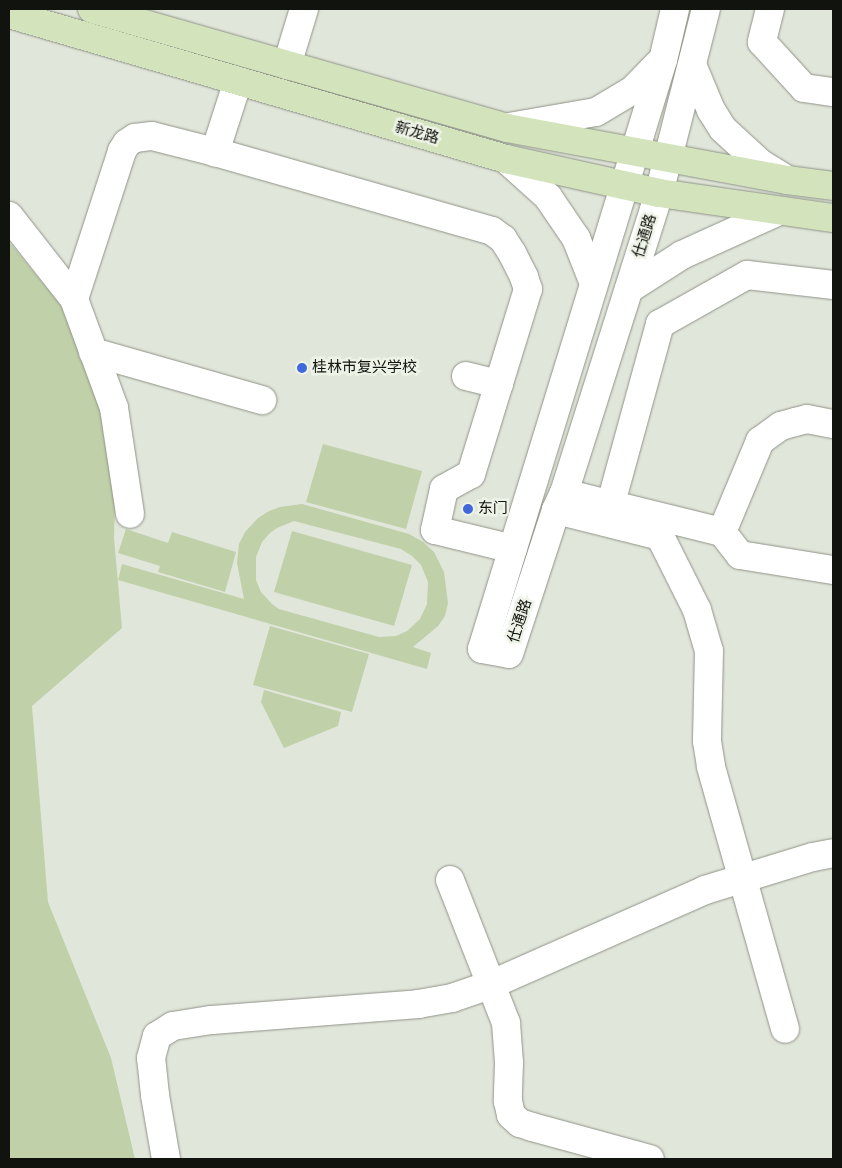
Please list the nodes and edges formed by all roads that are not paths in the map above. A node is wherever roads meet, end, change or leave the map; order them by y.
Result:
1 (92, 9) edge
2 (304, 9) edge
3 (675, 9) edge
4 (706, 9) edge
5 (770, 9) edge
6 (9, 14) edge
7 (663, 60) junction
8 (287, 65) junction
9 (693, 67) junction
10 (238, 81) junction
11 (833, 92) edge
12 (507, 128) junction
13 (634, 150) junction
14 (215, 152) junction
15 (506, 159) junction
16 (669, 159) junction
17 (788, 180) junction
18 (623, 185) junction
19 (833, 186) edge
20 (659, 193) junction
21 (776, 212) junction
22 (9, 216) edge
23 (833, 218) edge
24 (593, 281) junction
25 (833, 285) edge
26 (629, 289) junction
27 (74, 299) junction
28 (93, 352) junction
29 (466, 376) dead end
30 (499, 384) junction
31 (262, 400) dead end
32 (833, 424) edge
33 (560, 501) junction
34 (611, 504) junction
35 (130, 514) dead end
36 (722, 532) junction
37 (513, 549) junction
38 (833, 570) edge
39 (833, 853) edge
40 (743, 878) junction
41 (450, 880) dead end
42 (490, 984) junction
43 (786, 1029) dead end
44 (166, 1159) edge
45 (650, 1159) edge

1 - 8 main road, 新龙路
2 - 8 street
3 - 7 street, 仕通路
4 - 9 street, 仕通路
5 - 11 street
6 - 10 main road, 新龙路
7 - 12 street
7 - 13 street, 仕通路
8 - 12 main road, 新龙路
9 - 16 street, 仕通路
9 - 17 street
10 - 14 street
10 - 15 main road, 新龙路
12 - 13 main road, 新龙路
13 - 16 main road, 新龙路
13 - 18 street, 仕通路
14 - 27 street
14 - 30 street
15 - 18 main road, 新龙路
15 - 24 street
16 - 17 main road, 新龙路
16 - 20 street, 仕通路
17 - 19 main road, 新龙路
18 - 20 main road, 新龙路
18 - 24 street, 仕通路
20 - 21 main road, 新龙路
20 - 26 street, 仕通路
21 - 23 main road, 新龙路
21 - 26 street
22 - 27 street
24 - 37 street, 仕通路
25 - 34 street
26 - 33 street, 仕通路
27 - 28 street
28 - 31 street
28 - 35 street
29 - 30 street
30 - 37 street
32 - 36 street
33 - 34 street
33 - 37 street, 仕通路
33 - 40 street
34 - 36 street
36 - 38 street
39 - 40 street
40 - 42 street
40 - 43 street
41 - 42 street
42 - 44 street
42 - 45 street

